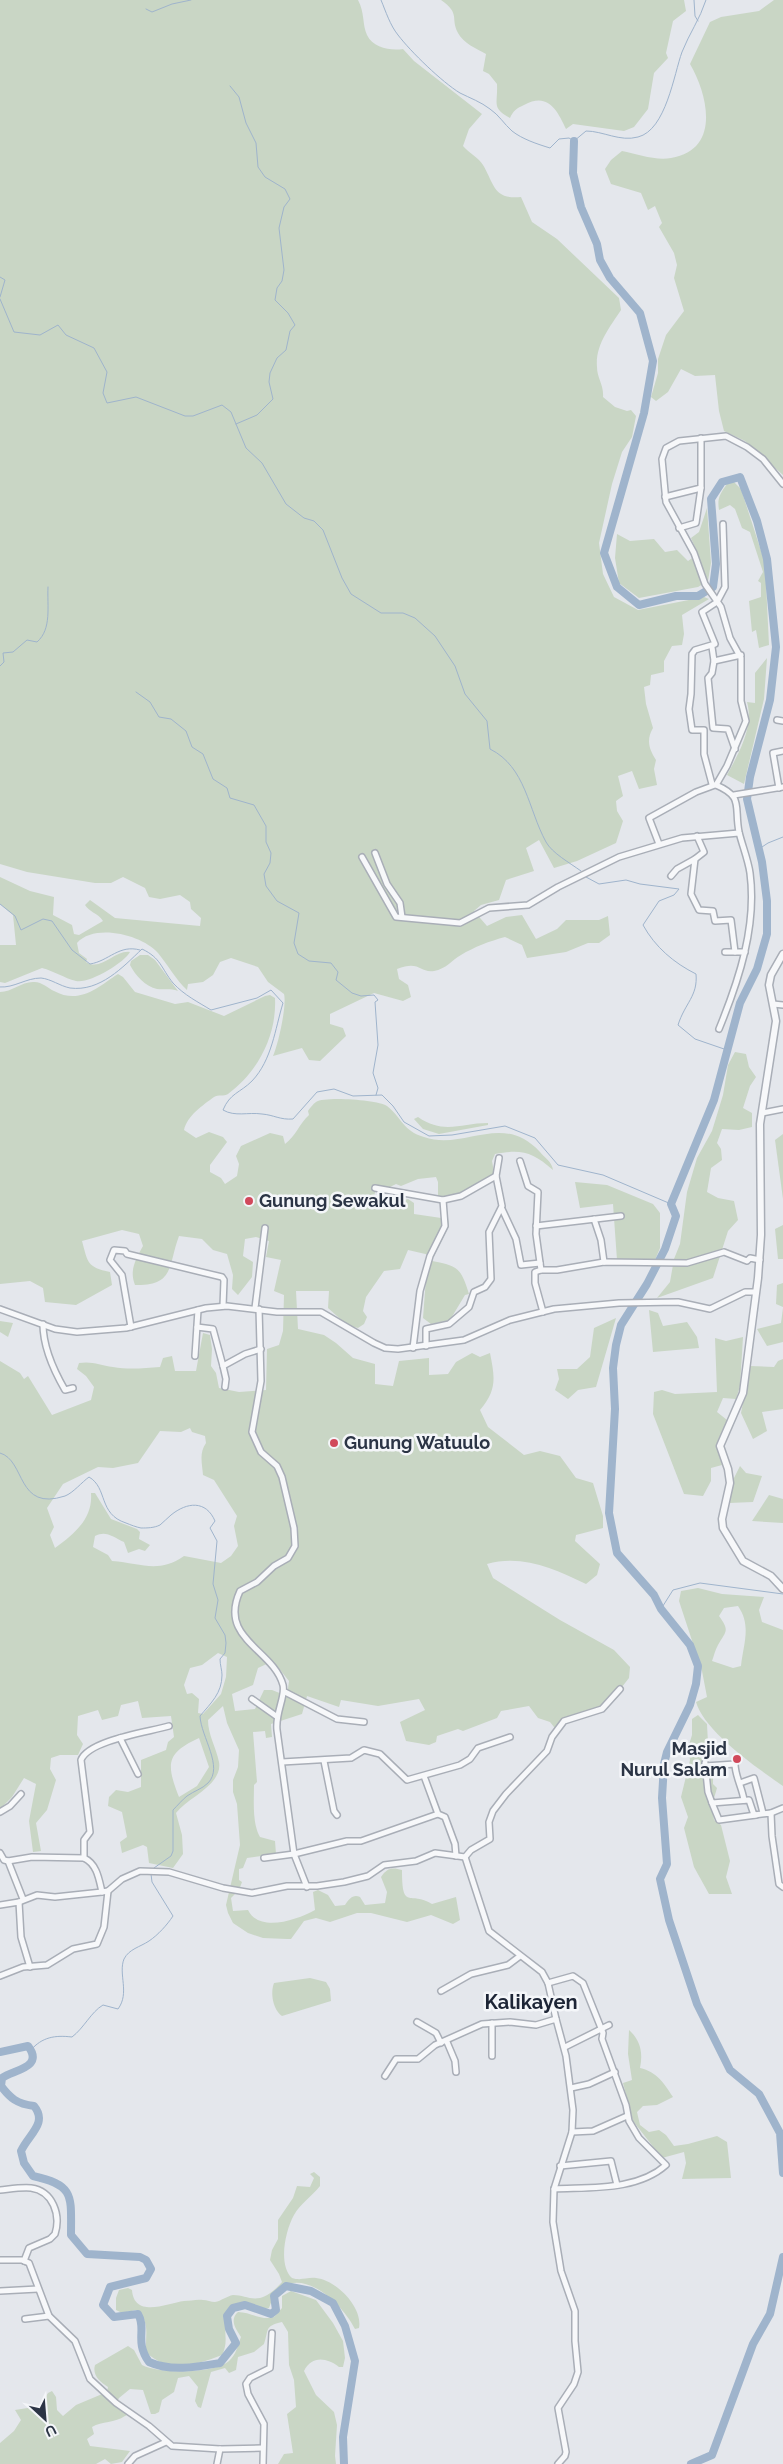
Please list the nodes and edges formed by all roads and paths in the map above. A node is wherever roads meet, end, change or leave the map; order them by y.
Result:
1 (702, 438) junction
2 (783, 484) edge
3 (701, 488) junction
4 (665, 497) junction
5 (723, 524) dead end
6 (679, 528) junction
7 (717, 602) junction
8 (712, 647) junction
9 (741, 655) junction
10 (714, 661) junction
11 (713, 728) junction
12 (704, 730) junction
13 (735, 749) junction
14 (783, 751) edge
15 (714, 785) junction
16 (781, 787) edge
17 (736, 794) junction
18 (739, 833) junction
19 (697, 836) junction
20 (659, 844) junction
21 (375, 853) dead end
22 (362, 858) dead end
23 (695, 859) junction
24 (672, 876) dead end
25 (402, 917) junction
26 (725, 952) dead end
27 (735, 952) junction
28 (745, 952) junction
29 (783, 954) edge
30 (773, 1004) junction
31 (783, 1005) edge
32 (719, 1029) dead end
33 (783, 1109) edge
34 (763, 1110) junction
35 (499, 1158) dead end
36 (520, 1161) dead end
37 (496, 1176) junction
38 (375, 1188) dead end
39 (443, 1200) junction
40 (502, 1209) junction
41 (621, 1216) dead end
42 (594, 1218) junction
43 (536, 1226) junction
44 (264, 1228) dead end
45 (760, 1260) junction
46 (604, 1262) junction
47 (540, 1263) junction
48 (541, 1270) junction
49 (756, 1292) junction
50 (223, 1306) junction
51 (257, 1309) junction
52 (0, 1310) edge
53 (198, 1310) junction
54 (543, 1312) junction
55 (42, 1324) junction
56 (131, 1327) junction
57 (197, 1327) junction
58 (426, 1346) junction
59 (413, 1348) junction
60 (261, 1349) junction
61 (195, 1356) dead end
62 (223, 1366) junction
63 (225, 1386) dead end
64 (73, 1388) dead end
65 (782, 1587) edge
66 (620, 1689) dead end
67 (285, 1692) junction
68 (252, 1699) dead end
69 (276, 1716) junction
70 (364, 1722) dead end
71 (169, 1726) dead end
72 (120, 1738) junction
73 (510, 1738) dead end
74 (324, 1761) junction
75 (282, 1762) junction
76 (138, 1774) dead end
77 (424, 1776) junction
78 (740, 1783) junction
79 (21, 1794) dead end
80 (744, 1800) junction
81 (712, 1803) junction
82 (783, 1808) edge
83 (0, 1812) edge
84 (771, 1812) junction
85 (763, 1813) junction
86 (438, 1814) junction
87 (337, 1815) dead end
88 (756, 1815) junction
89 (0, 1853) edge
90 (294, 1854) junction
91 (456, 1856) junction
92 (465, 1857) junction
93 (84, 1858) junction
94 (264, 1858) dead end
95 (8, 1861) junction
96 (307, 1886) junction
97 (783, 1886) edge
98 (102, 1892) junction
99 (108, 1892) junction
100 (21, 1901) junction
101 (0, 1905) edge
102 (520, 1956) junction
103 (30, 1967) junction
104 (0, 1976) edge
105 (548, 1983) junction
106 (441, 1991) dead end
107 (556, 2019) junction
108 (417, 2022) dead end
109 (492, 2023) junction
110 (609, 2025) dead end
111 (602, 2029) junction
112 (444, 2042) junction
113 (565, 2047) junction
114 (492, 2056) dead end
115 (456, 2072) dead end
116 (615, 2072) junction
117 (385, 2076) dead end
118 (570, 2088) junction
119 (627, 2116) junction
120 (572, 2132) junction
121 (560, 2166) junction
122 (617, 2185) junction
123 (554, 2189) junction
124 (0, 2190) edge
125 (0, 2260) edge
126 (24, 2261) junction
127 (38, 2289) junction
128 (0, 2291) edge
129 (49, 2316) junction
130 (24, 2319) dead end
131 (272, 2333) dead end
132 (166, 2442) junction
133 (262, 2448) junction
134 (220, 2449) junction
135 (128, 2464) edge
136 (217, 2464) edge
137 (263, 2464) edge
138 (558, 2464) edge

1 - 2 street
1 - 3 street
1 - 4 street
3 - 4 street
3 - 6 street
4 - 6 street
5 - 7 street
6 - 7 street
7 - 8 street
7 - 9 street
8 - 10 street
8 - 12 street
9 - 10 street
9 - 13 street
10 - 11 street
11 - 12 street
11 - 13 street
12 - 15 street
13 - 15 street
14 - 16 street
15 - 17 street
15 - 20 street
16 - 17 street
17 - 18 street
18 - 19 street
18 - 28 street
19 - 20 street
19 - 23 street
20 - 25 street
21 - 25 street
22 - 25 street
23 - 24 street
23 - 27 street
26 - 27 street
27 - 28 street
28 - 32 street
29 - 30 street
30 - 31 street
30 - 34 street
33 - 34 street
34 - 45 street
35 - 37 street
36 - 43 street
37 - 39 street
37 - 40 street
38 - 39 street
39 - 59 street
40 - 47 street
40 - 58 street
41 - 42 street
42 - 43 street
42 - 46 street
43 - 47 street
44 - 51 street
45 - 46 street
45 - 49 street
46 - 48 street
47 - 48 street
48 - 54 street
49 - 54 street
49 - 65 street
50 - 51 street
50 - 53 street
50 - 56 street
51 - 59 street
51 - 60 street
52 - 55 street
53 - 56 street
53 - 57 street
54 - 58 street
55 - 56 street
55 - 64 street
57 - 61 street
57 - 62 street
58 - 59 street
60 - 62 street
60 - 67 street
62 - 63 street
66 - 92 street
67 - 69 street
67 - 70 street
68 - 69 street
69 - 75 street
71 - 72 street
72 - 76 street
72 - 93 street
73 - 77 street
74 - 75 street
74 - 77 street
74 - 87 street
75 - 90 street
77 - 86 street
78 - 80 street
78 - 81 street
78 - 85 street
79 - 83 street
80 - 81 street
80 - 88 street
81 - 88 street
82 - 84 street
84 - 85 street
84 - 97 street
85 - 88 street
86 - 90 street
86 - 91 street
89 - 95 street
90 - 94 street
90 - 96 street
91 - 92 street
91 - 96 street
92 - 102 street
93 - 95 street
93 - 98 street
95 - 100 street
96 - 99 street
98 - 99 street
98 - 100 street
99 - 103 street
100 - 101 street
100 - 103 street
102 - 105 street
102 - 106 street
103 - 104 street
105 - 107 street
105 - 111 street
107 - 109 street
107 - 113 street
108 - 112 street
109 - 112 street
109 - 114 street
110 - 111 street
111 - 113 street
111 - 116 street
112 - 115 street
112 - 117 street
113 - 118 street
116 - 118 street
116 - 119 street
118 - 120 street
119 - 120 street
119 - 122 street
120 - 121 street
121 - 122 street
121 - 123 street
122 - 123 street
123 - 138 street
124 - 126 street
125 - 126 street
126 - 127 street
127 - 128 street
127 - 129 street
129 - 130 street
129 - 132 street
131 - 133 street
132 - 134 street
132 - 135 street
133 - 134 street
133 - 137 street
134 - 136 street

